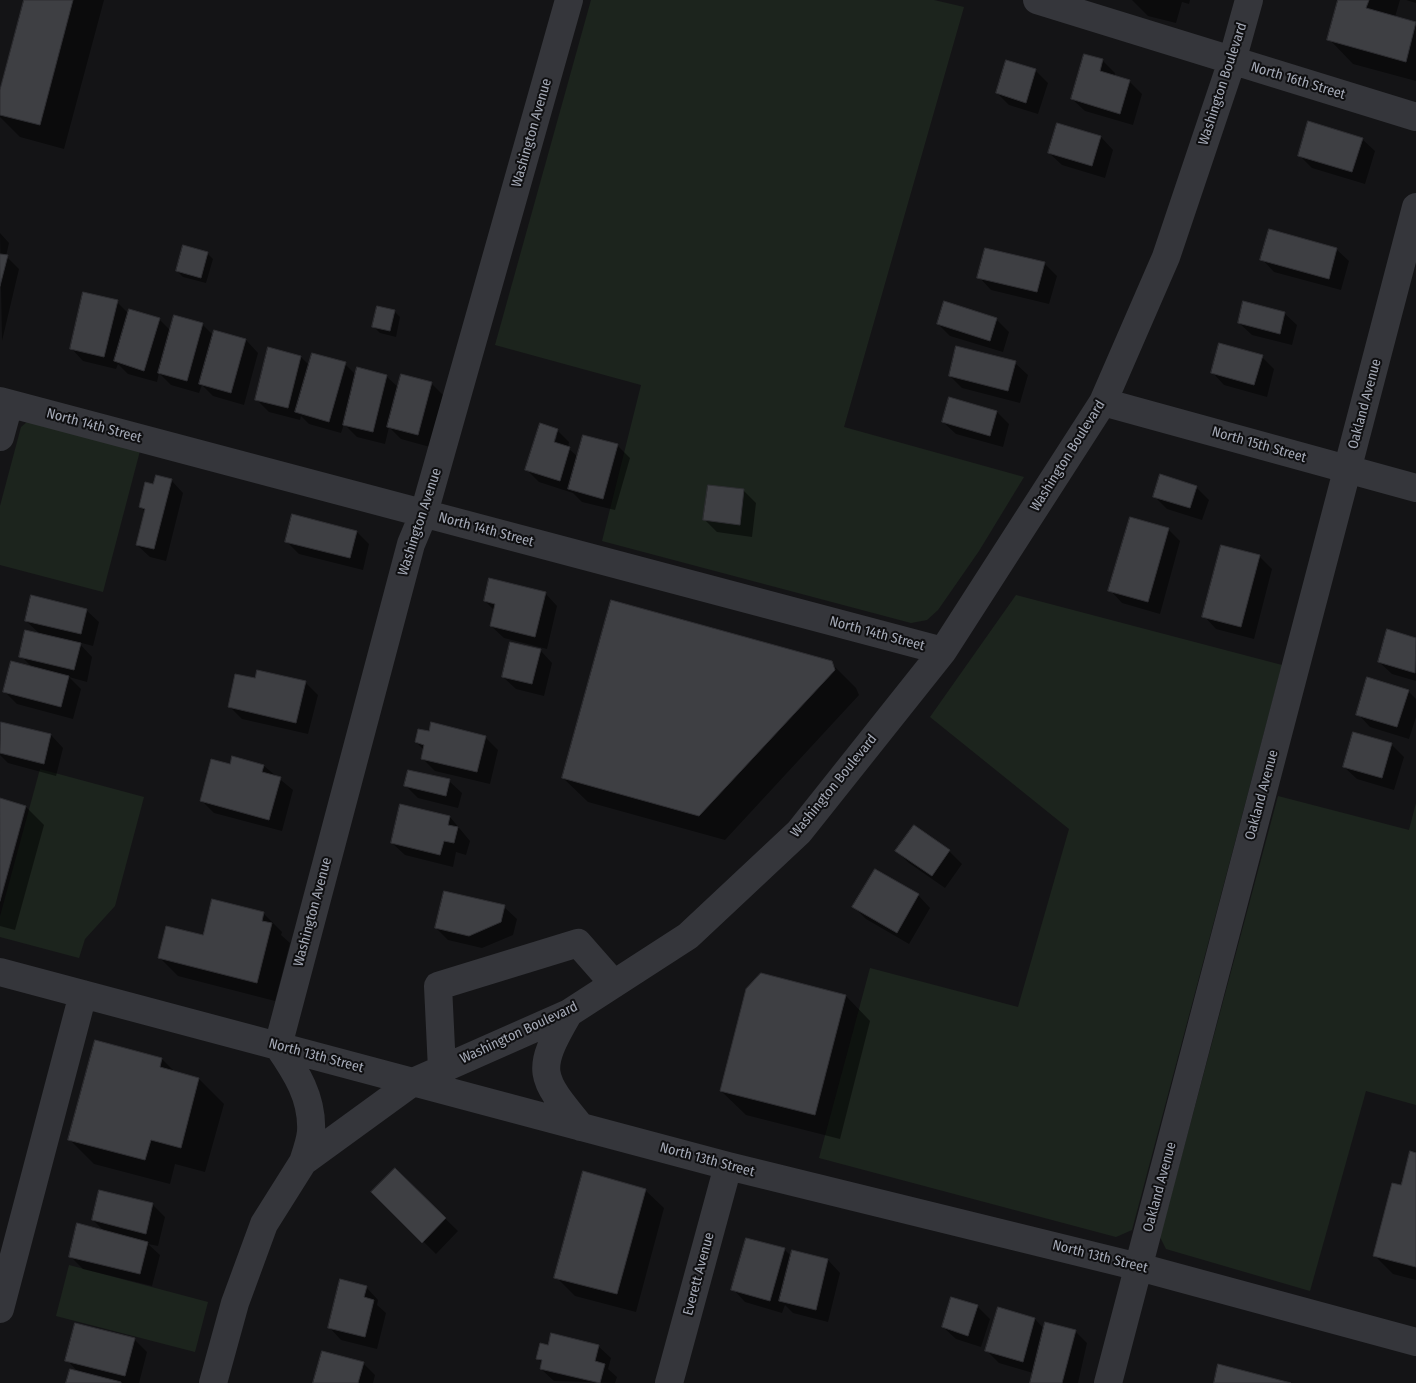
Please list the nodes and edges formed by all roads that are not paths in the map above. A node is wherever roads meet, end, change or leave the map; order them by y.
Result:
1 (569, 0) edge
2 (1038, 0) edge
3 (1249, 0) edge
4 (1232, 60) junction
5 (1416, 117) edge
6 (1416, 208) edge
7 (4, 402) edge
8 (1103, 402) junction
9 (0, 437) edge
10 (1348, 470) junction
11 (1416, 488) edge
12 (424, 514) junction
13 (943, 651) junction
14 (0, 972) edge
15 (614, 984) junction
16 (83, 994) junction
17 (569, 1013) junction
18 (278, 1046) junction
19 (442, 1069) junction
20 (413, 1082) junction
21 (581, 1127) junction
22 (303, 1162) junction
23 (728, 1166) junction
24 (1139, 1267) junction
25 (0, 1309) edge
26 (1416, 1342) edge
27 (213, 1383) edge
28 (669, 1383) edge
29 (1108, 1383) edge

1 - 12 street, Washington Avenue
2 - 4 street, North 16th Street
3 - 4 street, Washington Boulevard
4 - 5 street, North 16th Street
4 - 8 street, Washington Boulevard
6 - 10 street, Oakland Avenue
7 - 9 street
7 - 12 street, North 14th Street
8 - 10 street, North 15th Street
8 - 13 street, Washington Boulevard
10 - 11 street, North 15th Street
10 - 24 street, Oakland Avenue
12 - 13 street, North 14th Street
12 - 18 street, Washington Avenue
13 - 15 street, Washington Boulevard
14 - 16 street, North 13th Street
15 - 17 street, Washington Boulevard
15 - 19 street
16 - 18 street, North 13th Street
16 - 25 street
17 - 19 street, Washington Boulevard
17 - 21 street
18 - 20 street, North 13th Street
18 - 22 street
19 - 20 street, Washington Boulevard
20 - 21 street, North 13th Street
20 - 22 street, Washington Boulevard
21 - 23 street, North 13th Street
22 - 27 street, Washington Boulevard
23 - 24 street, North 13th Street
23 - 28 street, Everett Avenue
24 - 26 street, North 13th Street
24 - 29 street, Oakland Avenue

